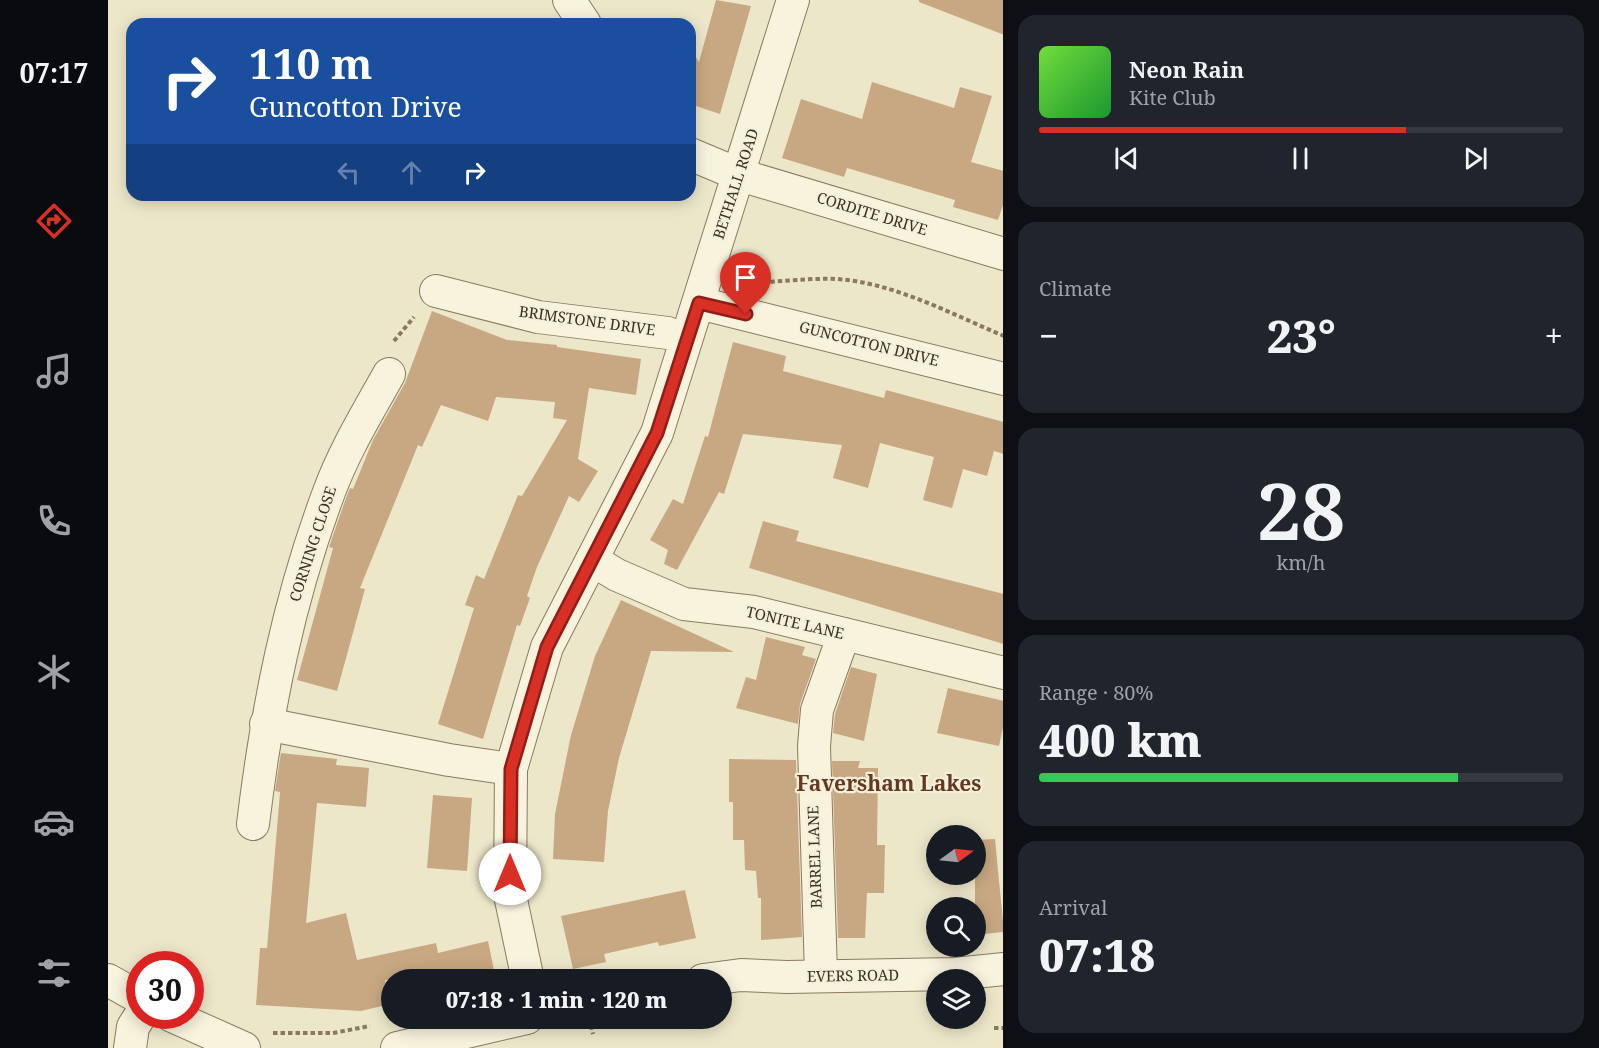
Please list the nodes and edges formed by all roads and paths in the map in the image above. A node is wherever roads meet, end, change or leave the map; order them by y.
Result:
1 (569, 0) edge
2 (793, 0) edge
3 (581, 18) edge
4 (696, 157) edge
5 (740, 175) junction
6 (1003, 254) edge
7 (761, 282) dead end
8 (436, 291) joint
9 (699, 303) junction
10 (668, 333) dead end
11 (1003, 336) edge
12 (389, 374) joint
13 (1003, 379) edge
14 (592, 560) junction
15 (844, 634) junction
16 (1003, 673) edge
17 (266, 724) junction
18 (511, 769) junction
19 (253, 824) dead end
20 (526, 969) edge
21 (1003, 969) edge
22 (820, 975) junction
23 (732, 976) edge
24 (108, 980) edge
25 (126, 990) edge
26 (374, 1026) dead end
27 (994, 1028) dead end
28 (1003, 1028) edge
29 (133, 1029) edge
30 (201, 1029) edge
31 (479, 1029) edge
32 (592, 1029) edge
33 (271, 1033) dead end
34 (593, 1034) dead end
35 (130, 1048) edge
36 (244, 1048) edge
37 (397, 1048) edge

1 - 3 street
2 - 5 street, BETHALL ROAD
4 - 5 street, CORDITE DRIVE
5 - 6 street, CORDITE DRIVE
5 - 9 street, BETHALL ROAD
7 - 11 path
8 - 10 street, BRIMSTONE DRIVE
8 - 12 path
9 - 13 street, GUNCOTTON DRIVE
9 - 14 street, BETHALL ROAD
12 - 17 street, CORNING CLOSE
14 - 15 street, TONITE LANE
14 - 18 street, BETHALL ROAD
15 - 16 street, TONITE LANE
15 - 22 street, BARREL LANE
17 - 18 street
17 - 19 street, CORNING CLOSE
18 - 20 street, BETHALL ROAD
21 - 22 street, EVERS ROAD
22 - 23 street, EVERS ROAD
24 - 25 street
26 - 33 path
27 - 28 path
29 - 35 street
30 - 36 street
31 - 37 street
32 - 34 path

